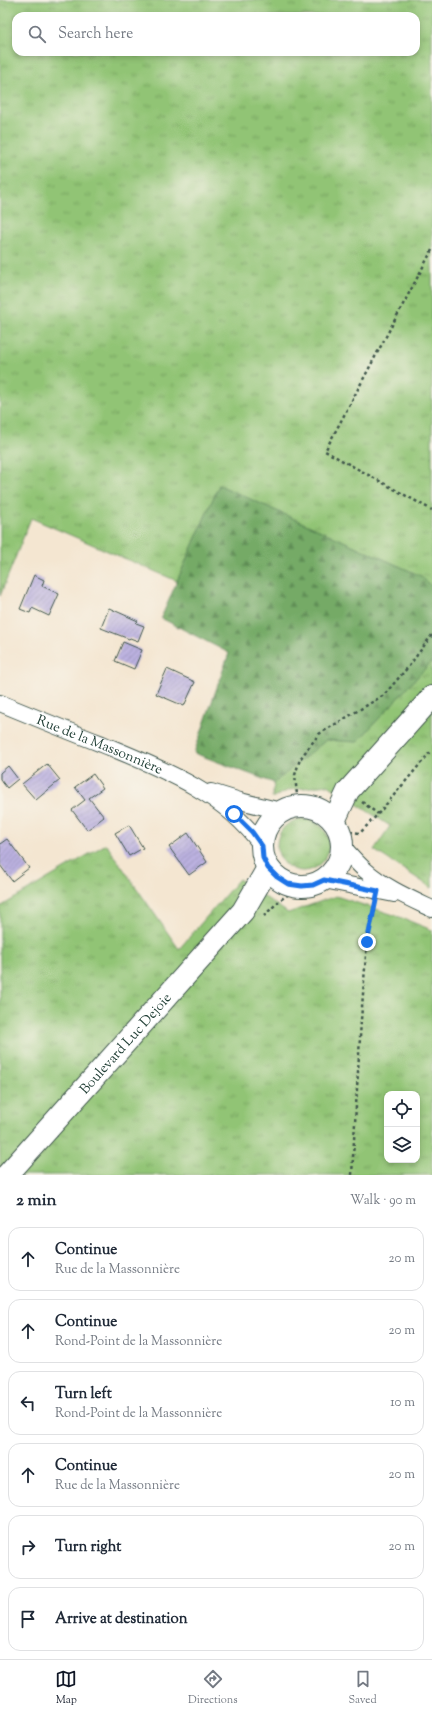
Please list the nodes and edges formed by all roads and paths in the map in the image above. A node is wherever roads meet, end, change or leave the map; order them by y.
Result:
1 (432, 250) edge
2 (432, 510) edge
3 (432, 635) edge
4 (432, 697) edge
5 (0, 703) edge
6 (432, 750) edge
7 (198, 788) junction
8 (348, 791) junction
9 (297, 808) junction
10 (339, 833) junction
11 (262, 846) junction
12 (268, 868) junction
13 (324, 880) junction
14 (288, 884) junction
15 (378, 891) junction
16 (401, 895) junction
17 (432, 909) edge
18 (243, 911) junction
19 (7, 1175) edge
20 (352, 1175) edge

1 - 2 path
3 - 9 path
4 - 8 main road
5 - 7 street, Rue de la Massonnière
6 - 10 path
7 - 9 street, Rue de la Massonnière
7 - 11 street, Rue de la Massonnière
8 - 9 main road
8 - 10 main road
9 - 10 main road
9 - 11 main road
10 - 13 main road
10 - 16 street
11 - 12 main road
12 - 14 main road
12 - 18 main road, Boulevard Luc Dejoie
13 - 14 main road
13 - 15 street
14 - 18 main road, Boulevard Luc Dejoie
15 - 16 street
15 - 20 path
16 - 17 street
18 - 19 main road, Boulevard Luc Dejoie

